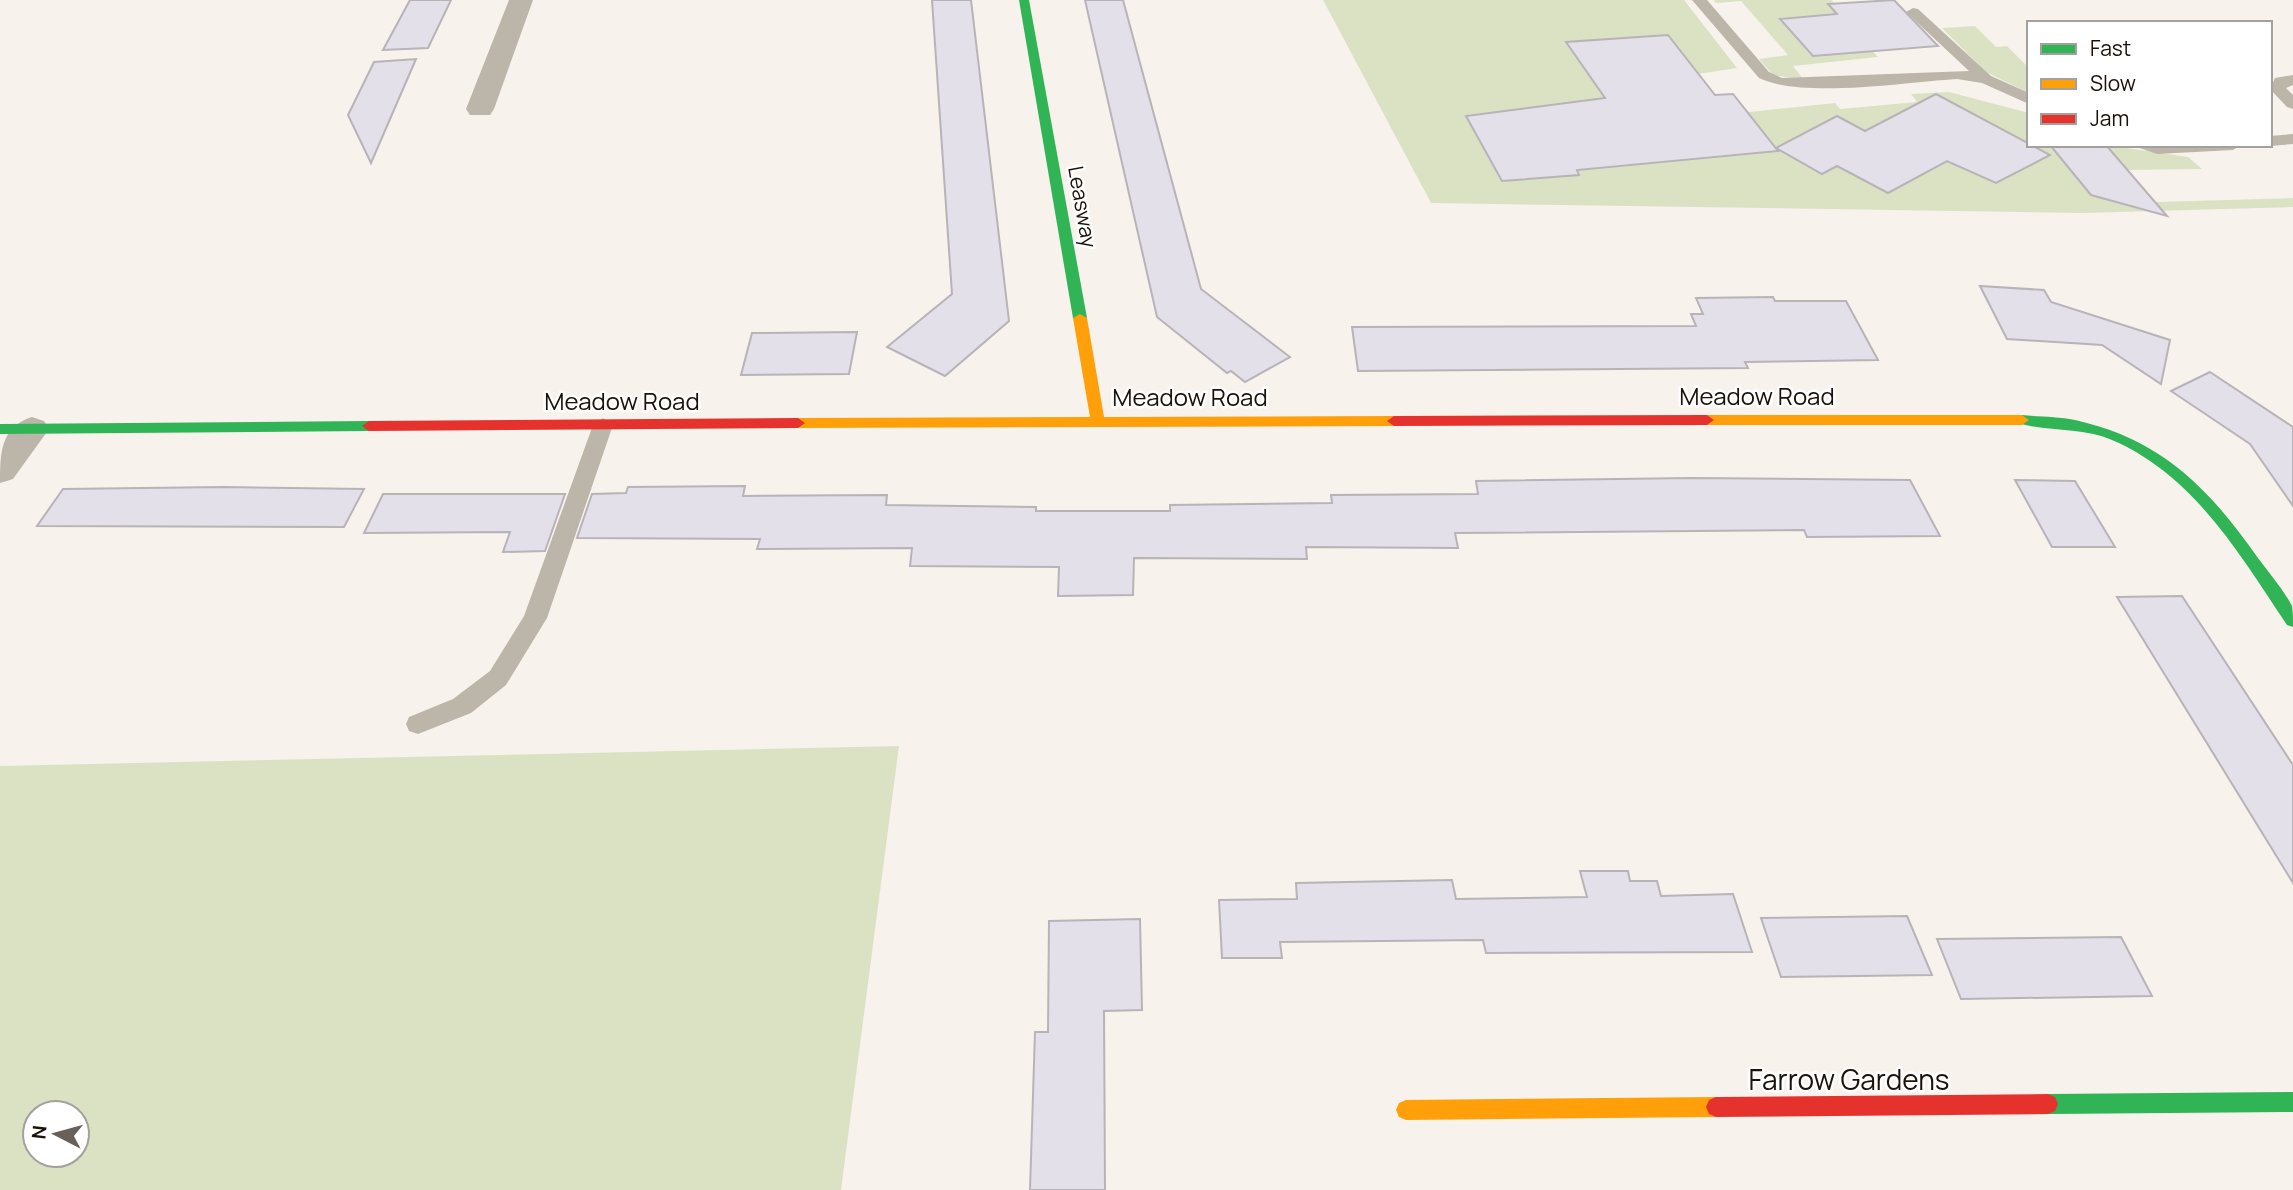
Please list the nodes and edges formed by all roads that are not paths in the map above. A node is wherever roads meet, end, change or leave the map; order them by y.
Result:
1 (521, 0) edge
2 (1024, 0) edge
3 (1699, 0) edge
4 (1913, 12) dead end
5 (1986, 79) junction
6 (2293, 80) edge
7 (2027, 98) edge
8 (2293, 104) edge
9 (480, 109) dead end
10 (2293, 139) edge
11 (2272, 141) edge
12 (2148, 147) edge
13 (2195, 147) edge
14 (1098, 421) junction
15 (603, 425) junction
16 (16, 429) edge
17 (0, 470) edge
18 (2293, 621) edge
19 (418, 724) dead end
20 (2293, 1102) edge
21 (1406, 1110) dead end

1 - 9 street
2 - 14 street, Leasway
3 - 5 lane
4 - 5 lane
5 - 7 lane
6 - 8 lane
10 - 11 lane
12 - 13 lane
14 - 15 street, Meadow Road
14 - 18 street, Meadow Road
15 - 16 street, Meadow Road
15 - 19 lane
16 - 17 street
20 - 21 street, Farrow Gardens

